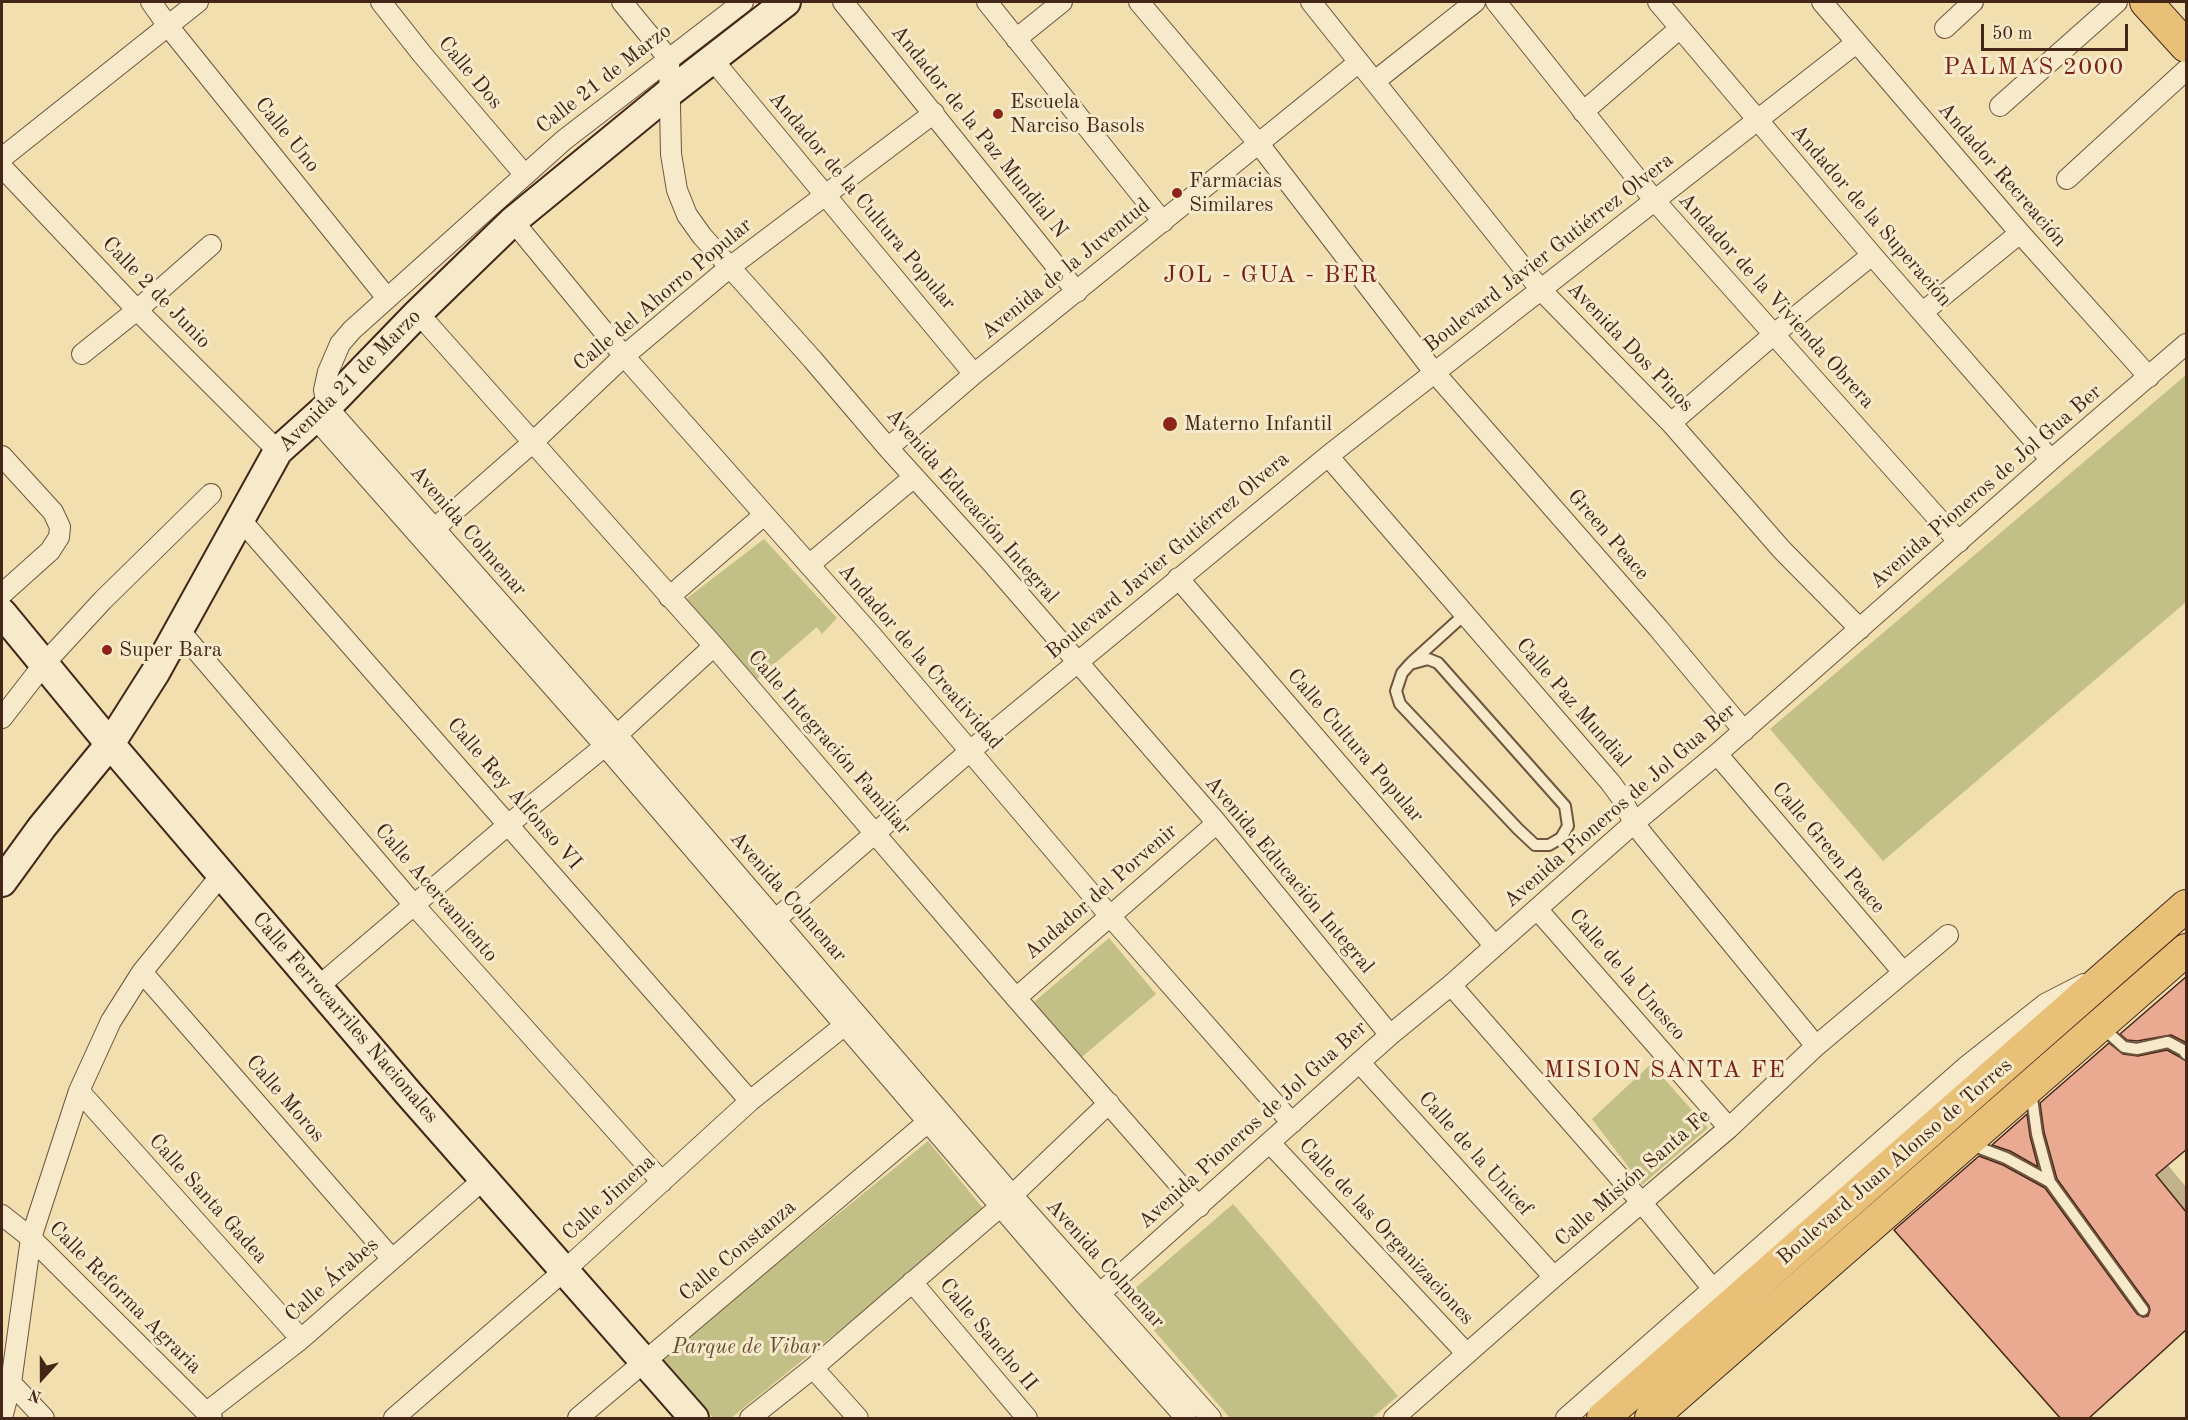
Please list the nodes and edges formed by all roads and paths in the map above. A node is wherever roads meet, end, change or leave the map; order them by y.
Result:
1 (151, 2) edge
2 (198, 2) edge
3 (381, 2) edge
4 (622, 2) edge
5 (743, 2) edge
6 (786, 2) edge
7 (843, 2) edge
8 (987, 2) edge
9 (1062, 2) edge
10 (1139, 2) edge
11 (1311, 2) edge
12 (1475, 2) edge
13 (1496, 2) edge
14 (1658, 2) edge
15 (1822, 2) edge
16 (1973, 2) edge
17 (2117, 2) edge
18 (2146, 2) edge
19 (168, 26) junction
20 (1945, 28) dead end
21 (1679, 29) junction
22 (1016, 39) junction
23 (1856, 43) junction
24 (2187, 46) edge
25 (669, 59) junction
26 (712, 59) junction
27 (1359, 62) junction
28 (2187, 70) edge
29 (1375, 81) junction
30 (670, 92) junction
31 (2000, 106) dead end
32 (1582, 112) junction
33 (934, 113) junction
34 (1756, 121) junction
35 (1259, 144) junction
36 (2, 158) edge
37 (2, 167) edge
38 (524, 174) junction
39 (2067, 179) dead end
40 (824, 195) junction
41 (1655, 201) junction
42 (513, 221) junction
43 (1163, 222) junction
44 (2020, 233) junction
45 (211, 245) dead end
46 (1872, 255) junction
47 (729, 267) junction
48 (1541, 290) junction
49 (1077, 292) junction
50 (387, 298) junction
51 (137, 310) junction
52 (1923, 312) junction
53 (418, 313) junction
54 (1773, 335) junction
55 (2187, 344) edge
56 (82, 354) dead end
57 (624, 356) junction
58 (1434, 372) junction
59 (974, 374) junction
60 (2149, 377) junction
61 (321, 412) junction
62 (1671, 423) junction
63 (532, 443) junction
64 (888, 448) junction
65 (278, 451) junction
66 (2, 456) edge
67 (1328, 456) junction
68 (2051, 460) junction
69 (914, 477) junction
70 (211, 494) dead end
71 (764, 515) junction
72 (240, 519) junction
73 (435, 528) junction
74 (1959, 542) junction
75 (809, 565) junction
76 (1178, 578) junction
77 (2, 594) edge
78 (669, 597) junction
79 (2, 613) edge
80 (1465, 614) junction
81 (1860, 629) junction
82 (179, 630) junction
83 (714, 646) junction
84 (1077, 663) junction
85 (44, 664) junction
86 (1410, 664) junction
87 (2, 718) edge
88 (1744, 731) junction
89 (611, 741) junction
90 (110, 744) junction
91 (970, 751) junction
92 (1717, 754) junction
93 (1217, 823) junction
94 (1634, 823) junction
95 (509, 824) junction
96 (874, 832) junction
97 (222, 874) junction
98 (2, 882) edge
99 (414, 905) junction
100 (2187, 906) edge
101 (1537, 909) junction
102 (1110, 916) junction
103 (776, 919) junction
104 (1948, 935) dead end
105 (1494, 945) junction
106 (2187, 950) edge
107 (142, 972) junction
108 (1903, 972) junction
109 (2109, 974) junction
110 (1451, 985) junction
111 (319, 986) junction
112 (1016, 998) junction
113 (851, 1020) junction
114 (2100, 1026) junction
115 (1390, 1035) junction
116 (1816, 1046) junction
117 (2187, 1054) edge
118 (1360, 1063) junction
119 (2030, 1087) junction
120 (79, 1091) junction
121 (750, 1101) junction
122 (1109, 1103) junction
123 (929, 1121) junction
124 (1292, 1123) junction
125 (1729, 1128) junction
126 (1270, 1143) junction
127 (1965, 1143) junction
128 (484, 1179) junction
129 (662, 1182) junction
130 (2050, 1182) junction
131 (1006, 1200) junction
132 (1642, 1203) junction
133 (1199, 1207) junction
134 (2, 1215) edge
135 (31, 1238) junction
136 (392, 1259) junction
137 (565, 1270) junction
138 (1554, 1277) junction
139 (912, 1282) junction
140 (1713, 1289) junction
141 (1093, 1300) junction
142 (2143, 1310) dead end
143 (301, 1339) junction
144 (1467, 1354) junction
145 (645, 1361) junction
146 (813, 1368) junction
147 (11, 1383) junction
148 (209, 1415) edge
149 (2, 1419) edge
150 (44, 1419) edge
151 (394, 1419) edge
152 (579, 1419) edge
153 (694, 1419) edge
154 (750, 1419) edge
155 (858, 1419) edge
156 (1027, 1419) edge
157 (1186, 1419) edge
158 (1211, 1419) edge
159 (1394, 1419) edge
160 (1566, 1419) edge
161 (1603, 1419) edge
162 (1651, 1419) edge

1 - 19 street, Calle Uno
2 - 19 street
3 - 38 street, Calle Dos
4 - 25 street
5 - 25 street, Calle 21 de Marzo
6 - 26 street, Avenida 21 de Marzo
7 - 33 street, Andador de la Paz Mundial N
8 - 22 street
9 - 22 street
10 - 35 street, Green Peace
11 - 27 street, Avenida Dos Pinos
12 - 29 street
13 - 32 street, Andador de la Vivienda Obrera
14 - 21 street, Andador de la Superación
15 - 23 street, Andador Recreación
16 - 20 street
17 - 31 street
18 - 24 main road
19 - 36 street
19 - 50 street, Calle Uno
21 - 32 street
21 - 34 street, Andador de la Superación
22 - 43 street
23 - 34 street, Boulevard Javier Gutiérrez Olvera
23 - 44 street, Andador Recreación
25 - 30 street, Avenida Educación Integral
25 - 38 street, Calle 21 de Marzo
26 - 30 street, Avenida 21 de Marzo
26 - 40 street, Andador de la Cultura Popular
27 - 29 street, Avenida Dos Pinos
27 - 35 street, Avenida de la Juventud
28 - 39 street
29 - 48 street, Avenida Dos Pinos
30 - 42 street, Avenida 21 de Marzo
30 - 47 street, Avenida Educación Integral
32 - 41 street, Andador de la Vivienda Obrera
33 - 40 street, Calle del Ahorro Popular
33 - 49 street, Andador de la Paz Mundial N
34 - 41 street, Boulevard Javier Gutiérrez Olvera
34 - 46 street, Andador de la Superación
35 - 43 street, Avenida de la Juventud
35 - 58 street, Green Peace
37 - 51 street, Calle 2 de Junio
38 - 50 street, Calle 21 de Marzo
40 - 47 street, Calle del Ahorro Popular
40 - 59 street, Andador de la Cultura Popular
41 - 48 street, Boulevard Javier Gutiérrez Olvera
41 - 54 street, Andador de la Vivienda Obrera
42 - 53 street, Avenida 21 de Marzo
42 - 57 street, Andador de la Creatividad
43 - 49 street, Avenida de la Juventud
44 - 52 street
44 - 60 street, Andador Recreación
45 - 51 street
46 - 52 street, Andador de la Superación
46 - 54 street
47 - 57 street, Calle del Ahorro Popular
47 - 64 street, Avenida Educación Integral
48 - 58 street, Boulevard Javier Gutiérrez Olvera
48 - 62 street, Avenida Dos Pinos
49 - 59 street, Avenida de la Juventud
50 - 61 street, Calle 21 de Marzo
51 - 56 street
51 - 65 street, Calle 2 de Junio
52 - 68 street, Andador de la Superación
53 - 61 street, Avenida 21 de Marzo
53 - 63 street, Calle Integración Familiar
54 - 62 street
54 - 74 street, Andador de la Vivienda Obrera
55 - 60 street, Avenida Pioneros de Jol Gua Ber
57 - 63 street, Calle del Ahorro Popular
57 - 71 street, Andador de la Creatividad
58 - 67 street, Boulevard Javier Gutiérrez Olvera
58 - 88 street, Green Peace
59 - 64 street, Avenida de la Juventud
60 - 68 street, Avenida Pioneros de Jol Gua Ber
61 - 65 street, Avenida 21 de Marzo
61 - 73 street, Avenida Colmenar
61 - 89 street, Avenida Colmenar
62 - 81 street, Avenida Dos Pinos
63 - 73 street, Calle del Ahorro Popular
63 - 78 street, Calle Integración Familiar
64 - 69 street, Avenida Educación Integral
65 - 72 street, Avenida 21 de Marzo
66 - 77 street
67 - 76 street, Boulevard Javier Gutiérrez Olvera
67 - 80 street, Calle Paz Mundial
68 - 74 street, Avenida Pioneros de Jol Gua Ber
69 - 75 street
69 - 84 street, Avenida Educación Integral
70 - 85 street
71 - 75 street, Andador de la Creatividad
71 - 78 street
72 - 82 street, Avenida 21 de Marzo
72 - 95 street, Calle Rey Alfonso VI
73 - 89 street, Avenida Colmenar
74 - 81 street, Avenida Pioneros de Jol Gua Ber
75 - 91 street, Andador de la Creatividad
76 - 84 street, Boulevard Javier Gutiérrez Olvera
76 - 105 street, Calle Cultura Popular
78 - 83 street, Calle Integración Familiar
79 - 85 street, Calle Ferrocarriles Nacionales
80 - 86 lane
80 - 94 street, Calle Paz Mundial
81 - 88 street, Avenida Pioneros de Jol Gua Ber
82 - 90 street, Avenida 21 de Marzo
82 - 99 street, Calle Acercamiento
83 - 89 street
83 - 96 street, Calle Integración Familiar
84 - 91 street, Boulevard Javier Gutiérrez Olvera
84 - 93 street, Avenida Educación Integral
85 - 87 street
85 - 90 street, Calle Ferrocarriles Nacionales
86 - 86 lane
88 - 92 street, Avenida Pioneros de Jol Gua Ber
89 - 95 street
89 - 103 street, Avenida Colmenar
89 - 113 street, Avenida Colmenar
90 - 97 street, Calle Ferrocarriles Nacionales
90 - 98 street, Avenida 21 de Marzo
91 - 96 street, Boulevard Javier Gutiérrez Olvera
91 - 102 street, Andador de la Creatividad
92 - 94 street, Avenida Pioneros de Jol Gua Ber
92 - 108 street, Calle Green Peace
93 - 102 street, Andador del Porvenir
93 - 115 street, Avenida Educación Integral
94 - 101 street, Avenida Pioneros de Jol Gua Ber
94 - 116 street, Calle Paz Mundial
95 - 99 street
95 - 121 street, Calle Rey Alfonso VI
96 - 103 street, Boulevard Javier Gutiérrez Olvera
96 - 112 street, Calle Integración Familiar
97 - 107 street
97 - 111 street, Calle Ferrocarriles Nacionales
99 - 111 street
99 - 129 street, Calle Acercamiento
100 - 109 main road, Boulevard Juan Alonso de Torres
101 - 105 street, Avenida Pioneros de Jol Gua Ber
101 - 125 street, Calle de la Unesco
102 - 112 street, Andador del Porvenir
102 - 124 street, Andador de la Creatividad
103 - 113 street, Avenida Colmenar
104 - 108 street, Calle Misión Santa Fe
105 - 110 street, Avenida Pioneros de Jol Gua Ber
106 - 114 main road, Boulevard Juan Alonso de Torres
107 - 120 street
107 - 136 street, Calle Moros
108 - 116 street, Calle Misión Santa Fe
109 - 140 street
109 - 161 main road, Boulevard Juan Alonso de Torres
110 - 115 street, Avenida Pioneros de Jol Gua Ber
110 - 132 street
111 - 128 street, Calle Ferrocarriles Nacionales
112 - 122 street, Calle Integración Familiar
113 - 121 street, Calle Jimena
113 - 123 street, Avenida Colmenar
113 - 131 street, Avenida Colmenar
114 - 117 lane
114 - 119 main road, Boulevard Juan Alonso de Torres
115 - 118 street, Avenida Pioneros de Jol Gua Ber
116 - 125 street, Calle Misión Santa Fe
118 - 124 street, Avenida Pioneros de Jol Gua Ber
118 - 138 street, Calle de la Unicef
119 - 127 main road, Boulevard Juan Alonso de Torres
119 - 130 lane
120 - 135 street
120 - 143 street, Calle Santa Gadea
121 - 129 street, Calle Jimena
122 - 131 street
122 - 133 street, Calle Integración Familiar
123 - 131 street, Avenida Colmenar
123 - 145 street, Calle Constanza
124 - 126 street, Avenida Pioneros de Jol Gua Ber
125 - 132 street, Calle Misión Santa Fe
126 - 133 street, Avenida Pioneros de Jol Gua Ber
126 - 144 street, Calle de las Organizaciones
127 - 130 lane
127 - 162 main road, Boulevard Juan Alonso de Torres
128 - 136 street, Calle Árabes
128 - 137 street, Calle Ferrocarriles Nacionales
129 - 137 street, Calle Jimena
130 - 142 lane
131 - 139 street
131 - 141 street, Avenida Colmenar
132 - 138 street, Calle Misión Santa Fe
132 - 140 street
133 - 141 street, Avenida Pioneros de Jol Gua Ber
134 - 135 street, Calle Reforma Agraria
135 - 147 street
135 - 148 street, Calle Reforma Agraria
136 - 143 street, Calle Árabes
137 - 145 street, Calle Ferrocarriles Nacionales
137 - 151 street, Calle Jimena
138 - 144 street, Calle Misión Santa Fe
139 - 146 street
139 - 156 street, Calle Sancho II
140 - 160 street
141 - 157 street, Avenida Colmenar
141 - 158 street, Avenida Colmenar
143 - 148 street, Calle Árabes
144 - 159 street, Calle Misión Santa Fe
145 - 152 street, Calle Constanza
145 - 153 street, Calle Ferrocarriles Nacionales
146 - 154 street
146 - 155 street
147 - 149 street
147 - 150 street

